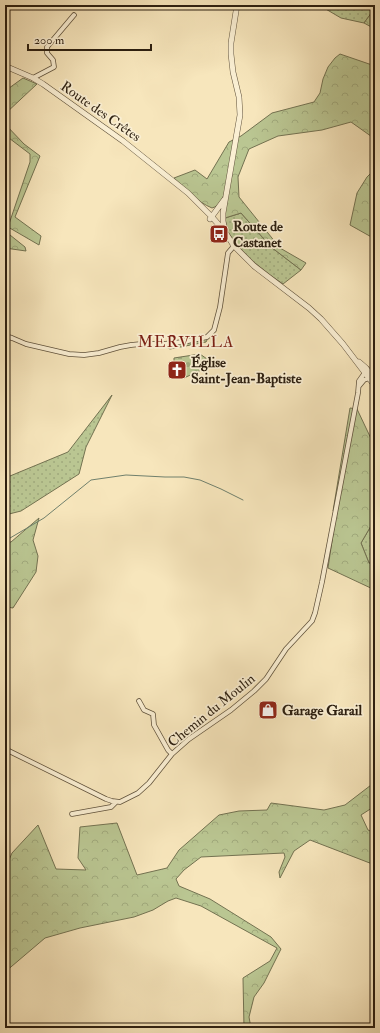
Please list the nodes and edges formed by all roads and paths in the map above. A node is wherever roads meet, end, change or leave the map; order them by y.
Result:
1 (237, 5) edge
2 (74, 15) dead end
3 (5, 66) edge
4 (33, 78) junction
5 (176, 184) junction
6 (226, 197) junction
7 (218, 209) junction
8 (205, 210) junction
9 (223, 213) junction
10 (212, 218) junction
11 (225, 232) junction
12 (234, 246) junction
13 (5, 336) edge
14 (368, 375) junction
15 (375, 380) edge
16 (375, 386) edge
17 (139, 701) dead end
18 (5, 749) edge
19 (172, 754) junction
20 (116, 802) junction
21 (72, 814) dead end

1 - 6 street
2 - 4 street
3 - 4 street, Route des Crêtes
4 - 5 street, Route des Crêtes
5 - 8 street, Route des Crêtes
5 - 10 street, Route des Crêtes
6 - 7 street
6 - 9 street
7 - 8 street
7 - 10 street
8 - 10 street, Route des Crêtes
9 - 10 street
9 - 11 street
10 - 11 street, Route des Crêtes
10 - 12 street, Route des Crêtes
11 - 12 street, Route des Crêtes
12 - 13 street
12 - 14 street, Route des Crêtes
14 - 15 street, Route des Crêtes
14 - 16 street, Route des Crêtes
14 - 19 street, Chemin du Moulin
17 - 19 street
18 - 20 street
19 - 20 street, Chemin du Moulin
20 - 21 street, Chemin du Moulin

